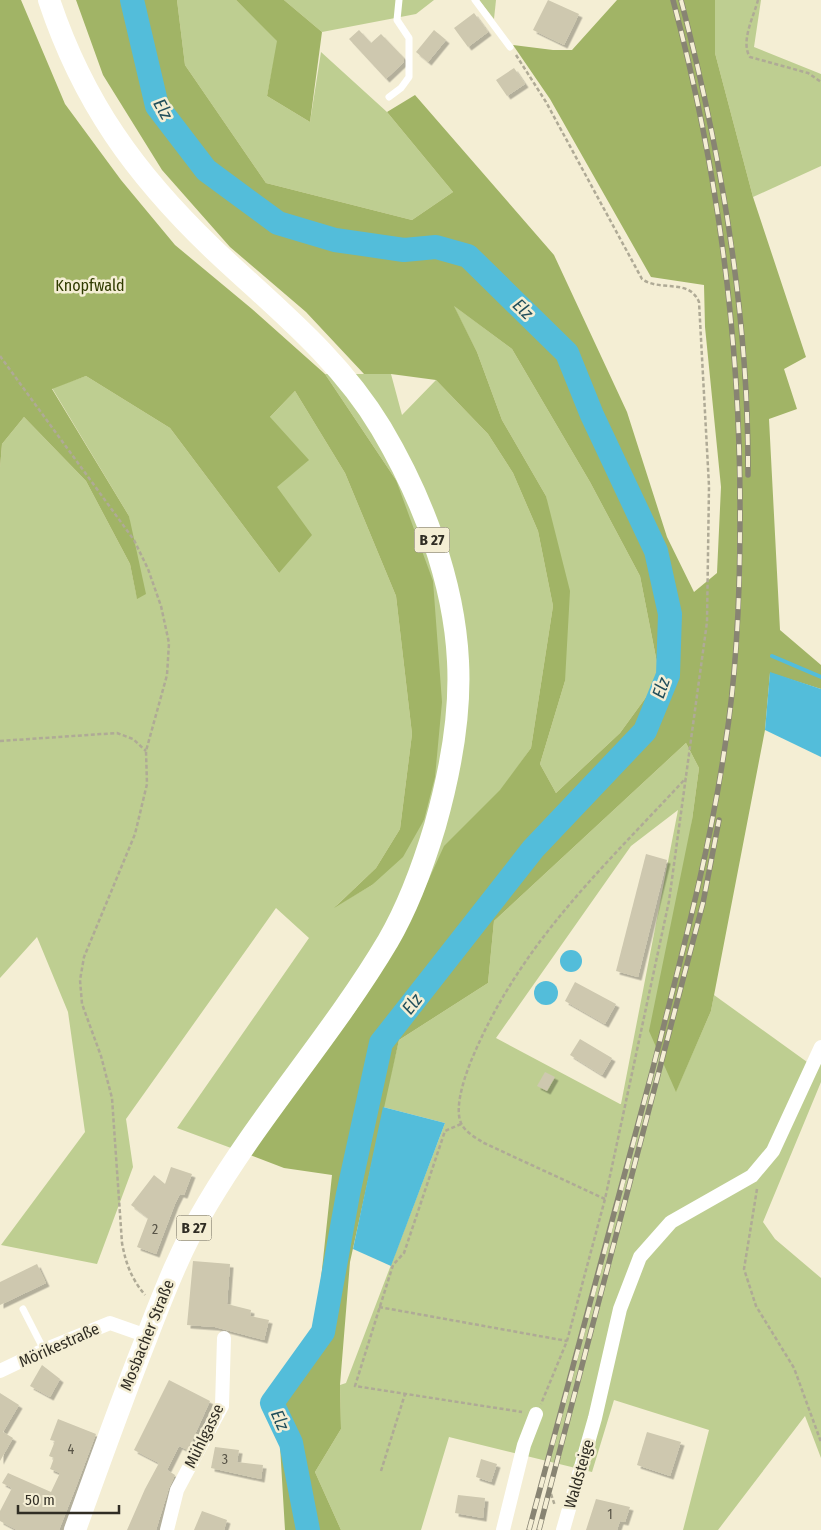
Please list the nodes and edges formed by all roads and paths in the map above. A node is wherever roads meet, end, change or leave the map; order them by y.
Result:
1 (48, 0) edge
2 (399, 0) edge
3 (475, 0) edge
4 (758, 0) edge
5 (510, 47) joint
6 (821, 82) edge
7 (389, 97) dead end
8 (0, 356) edge
9 (0, 741) edge
10 (146, 751) junction
11 (687, 778) junction
12 (821, 1047) edge
13 (461, 1124) junction
14 (752, 1176) junction
15 (605, 1199) junction
16 (379, 1307) junction
17 (23, 1310) dead end
18 (157, 1310) junction
19 (147, 1336) junction
20 (224, 1338) dead end
21 (567, 1341) junction
22 (44, 1350) junction
23 (0, 1371) edge
24 (405, 1394) junction
25 (536, 1414) junction
26 (821, 1442) edge
27 (381, 1471) dead end
28 (75, 1530) edge
29 (167, 1530) edge
30 (503, 1530) edge
31 (563, 1530) edge

1 - 18 main road, Mosbacher Straße / B 27
2 - 7 lane
3 - 5 lane
4 - 6 path
5 - 11 path
8 - 10 path
9 - 10 path
10 - 18 path
11 - 13 path
11 - 15 path
12 - 14 street
13 - 15 path
13 - 16 path
14 - 26 path
14 - 31 street, Waldsteige
15 - 21 path
16 - 21 path
16 - 24 path
17 - 22 lane
18 - 19 main road, Mosbacher Straße / B 27
19 - 22 street, Mörikestraße
19 - 28 main road, Mosbacher Straße / B 27
20 - 29 street, Mühlgasse
21 - 25 path
22 - 23 street, Mörikestraße
24 - 25 path
24 - 27 path
25 - 30 street

